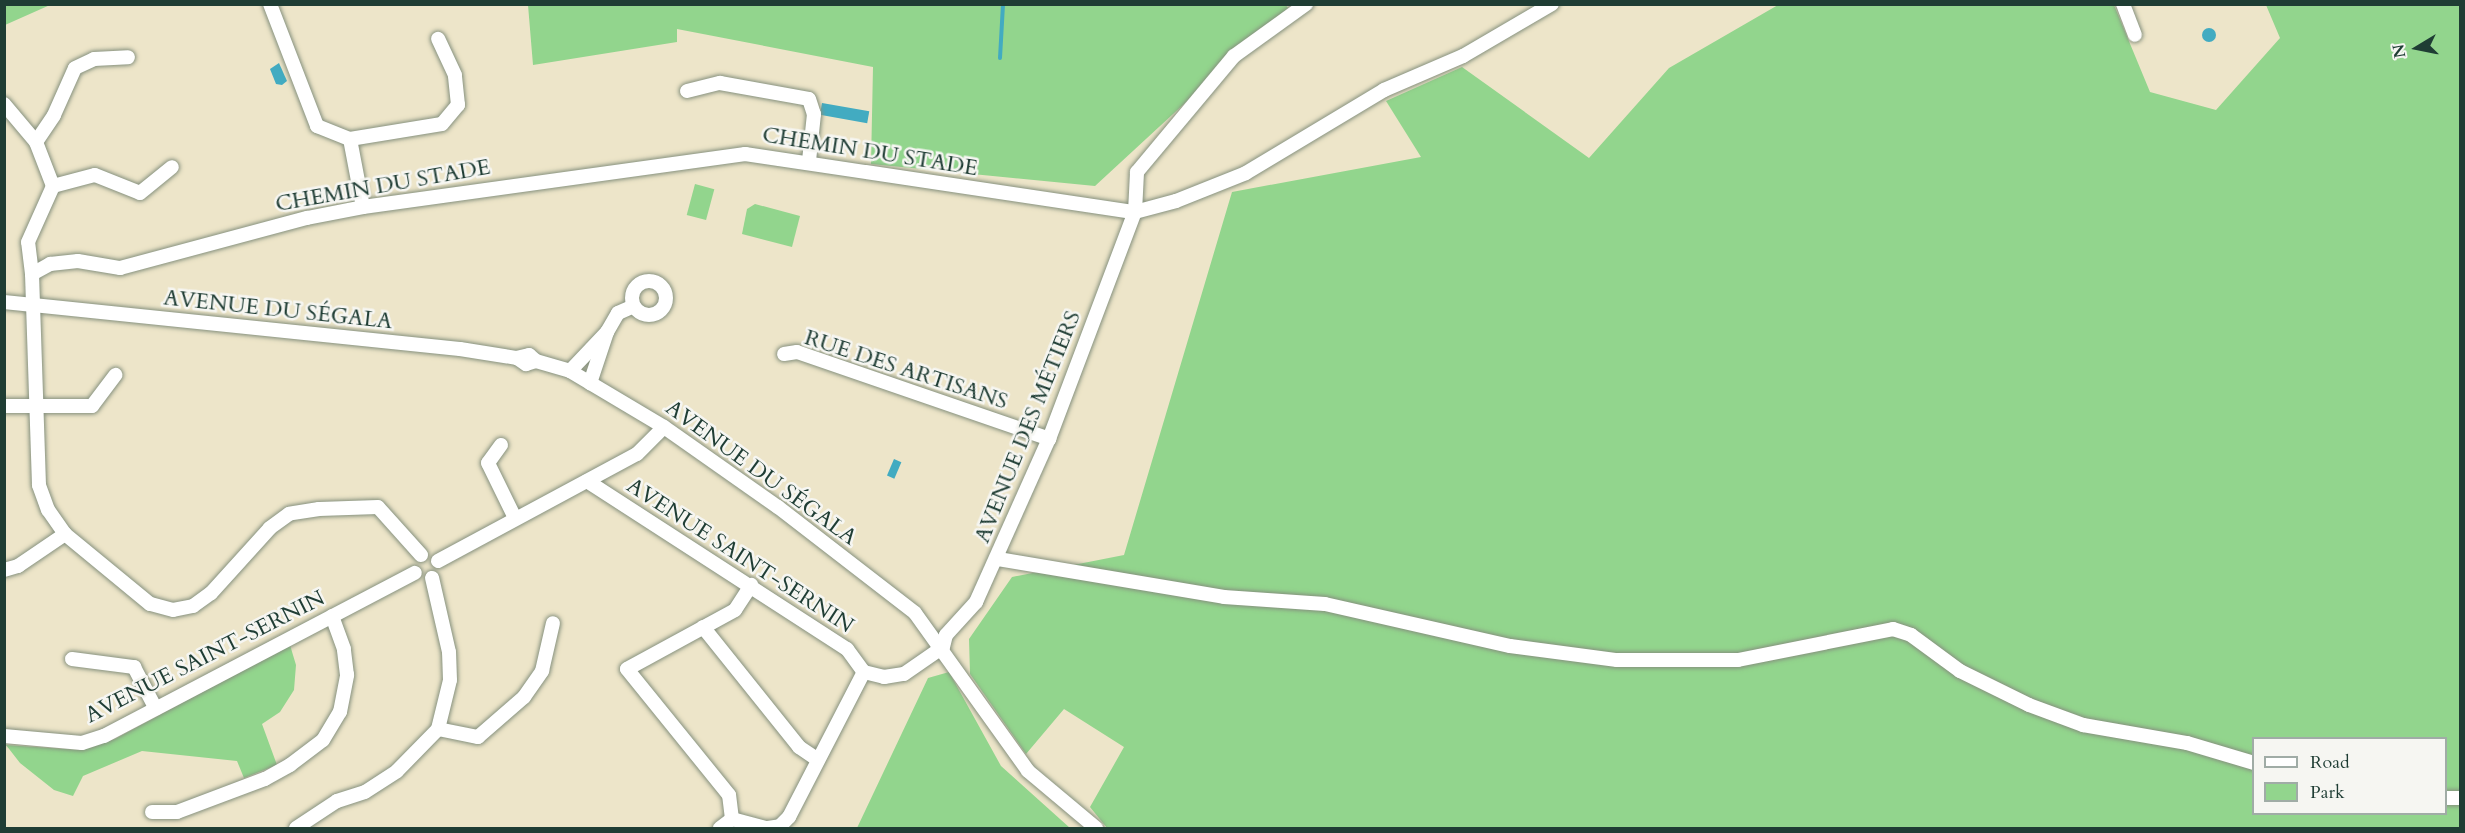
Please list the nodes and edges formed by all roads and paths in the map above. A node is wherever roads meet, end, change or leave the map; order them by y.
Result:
1 (270, 4) edge
2 (1306, 4) edge
3 (1552, 4) edge
4 (2123, 4) edge
5 (2135, 35) dead end
6 (438, 39) dead end
7 (128, 57) dead end
8 (687, 91) dead end
9 (4, 104) edge
10 (350, 139) junction
11 (36, 142) junction
12 (808, 161) junction
13 (172, 167) dead end
14 (53, 186) junction
15 (363, 207) junction
16 (1135, 212) junction
17 (32, 274) junction
18 (4, 302) edge
19 (35, 305) junction
20 (634, 306) dead end
21 (607, 332) junction
22 (784, 354) dead end
23 (570, 371) junction
24 (115, 375) dead end
25 (590, 383) junction
26 (4, 406) edge
27 (35, 406) junction
28 (664, 427) junction
29 (1049, 439) junction
30 (501, 446) dead end
31 (587, 481) junction
32 (516, 518) junction
33 (65, 534) junction
34 (421, 555) junction
35 (998, 559) junction
36 (438, 561) junction
37 (4, 570) edge
38 (415, 573) junction
39 (432, 578) junction
40 (751, 585) junction
41 (332, 616) junction
42 (554, 623) dead end
43 (703, 627) junction
44 (943, 647) junction
45 (72, 659) dead end
46 (864, 672) junction
47 (156, 709) junction
48 (438, 729) junction
49 (4, 736) edge
50 (818, 760) junction
51 (2252, 763) edge
52 (152, 812) dead end
53 (732, 819) junction
54 (296, 828) edge
55 (720, 828) edge
56 (767, 828) edge
57 (1096, 828) edge

1 - 10 street
2 - 16 street, AVENUE DES MÉTIERS
3 - 16 street, CHEMIN DU STADE
4 - 5 street
6 - 10 street
7 - 11 street
8 - 12 street
9 - 11 street
10 - 15 street
11 - 14 street
12 - 15 street, CHEMIN DU STADE
12 - 16 street, CHEMIN DU STADE
13 - 14 street
14 - 17 street
15 - 17 street, CHEMIN DU STADE
16 - 29 street, AVENUE DES MÉTIERS
17 - 19 street
18 - 19 street, AVENUE DU SÉGALA
19 - 23 street, AVENUE DU SÉGALA
19 - 27 street
20 - 21 street
21 - 23 street
21 - 25 street
22 - 29 street, RUE DES ARTISANS
23 - 25 street, AVENUE DU SÉGALA
24 - 27 street
25 - 28 street, AVENUE DU SÉGALA
26 - 27 street
27 - 33 street
28 - 31 street, AVENUE SAINT-SERNIN
28 - 44 street, AVENUE DU SÉGALA
29 - 35 street, AVENUE DES MÉTIERS
30 - 32 street
31 - 32 street, AVENUE SAINT-SERNIN
31 - 40 street, AVENUE SAINT-SERNIN
32 - 36 street, AVENUE SAINT-SERNIN
33 - 34 street
33 - 37 street
34 - 36 street
34 - 38 street
35 - 44 street, AVENUE DES MÉTIERS
35 - 51 street
36 - 39 street
38 - 39 street
38 - 41 street, AVENUE SAINT-SERNIN
39 - 48 street
40 - 43 street
40 - 46 street, AVENUE SAINT-SERNIN
41 - 47 street, AVENUE SAINT-SERNIN
41 - 52 street
42 - 48 street
43 - 50 street
43 - 53 street
44 - 46 street
44 - 57 street, AVENUE DU SÉGALA
45 - 47 street
46 - 50 street
47 - 49 street, AVENUE SAINT-SERNIN
48 - 54 street
50 - 56 street
53 - 55 street
53 - 56 street

